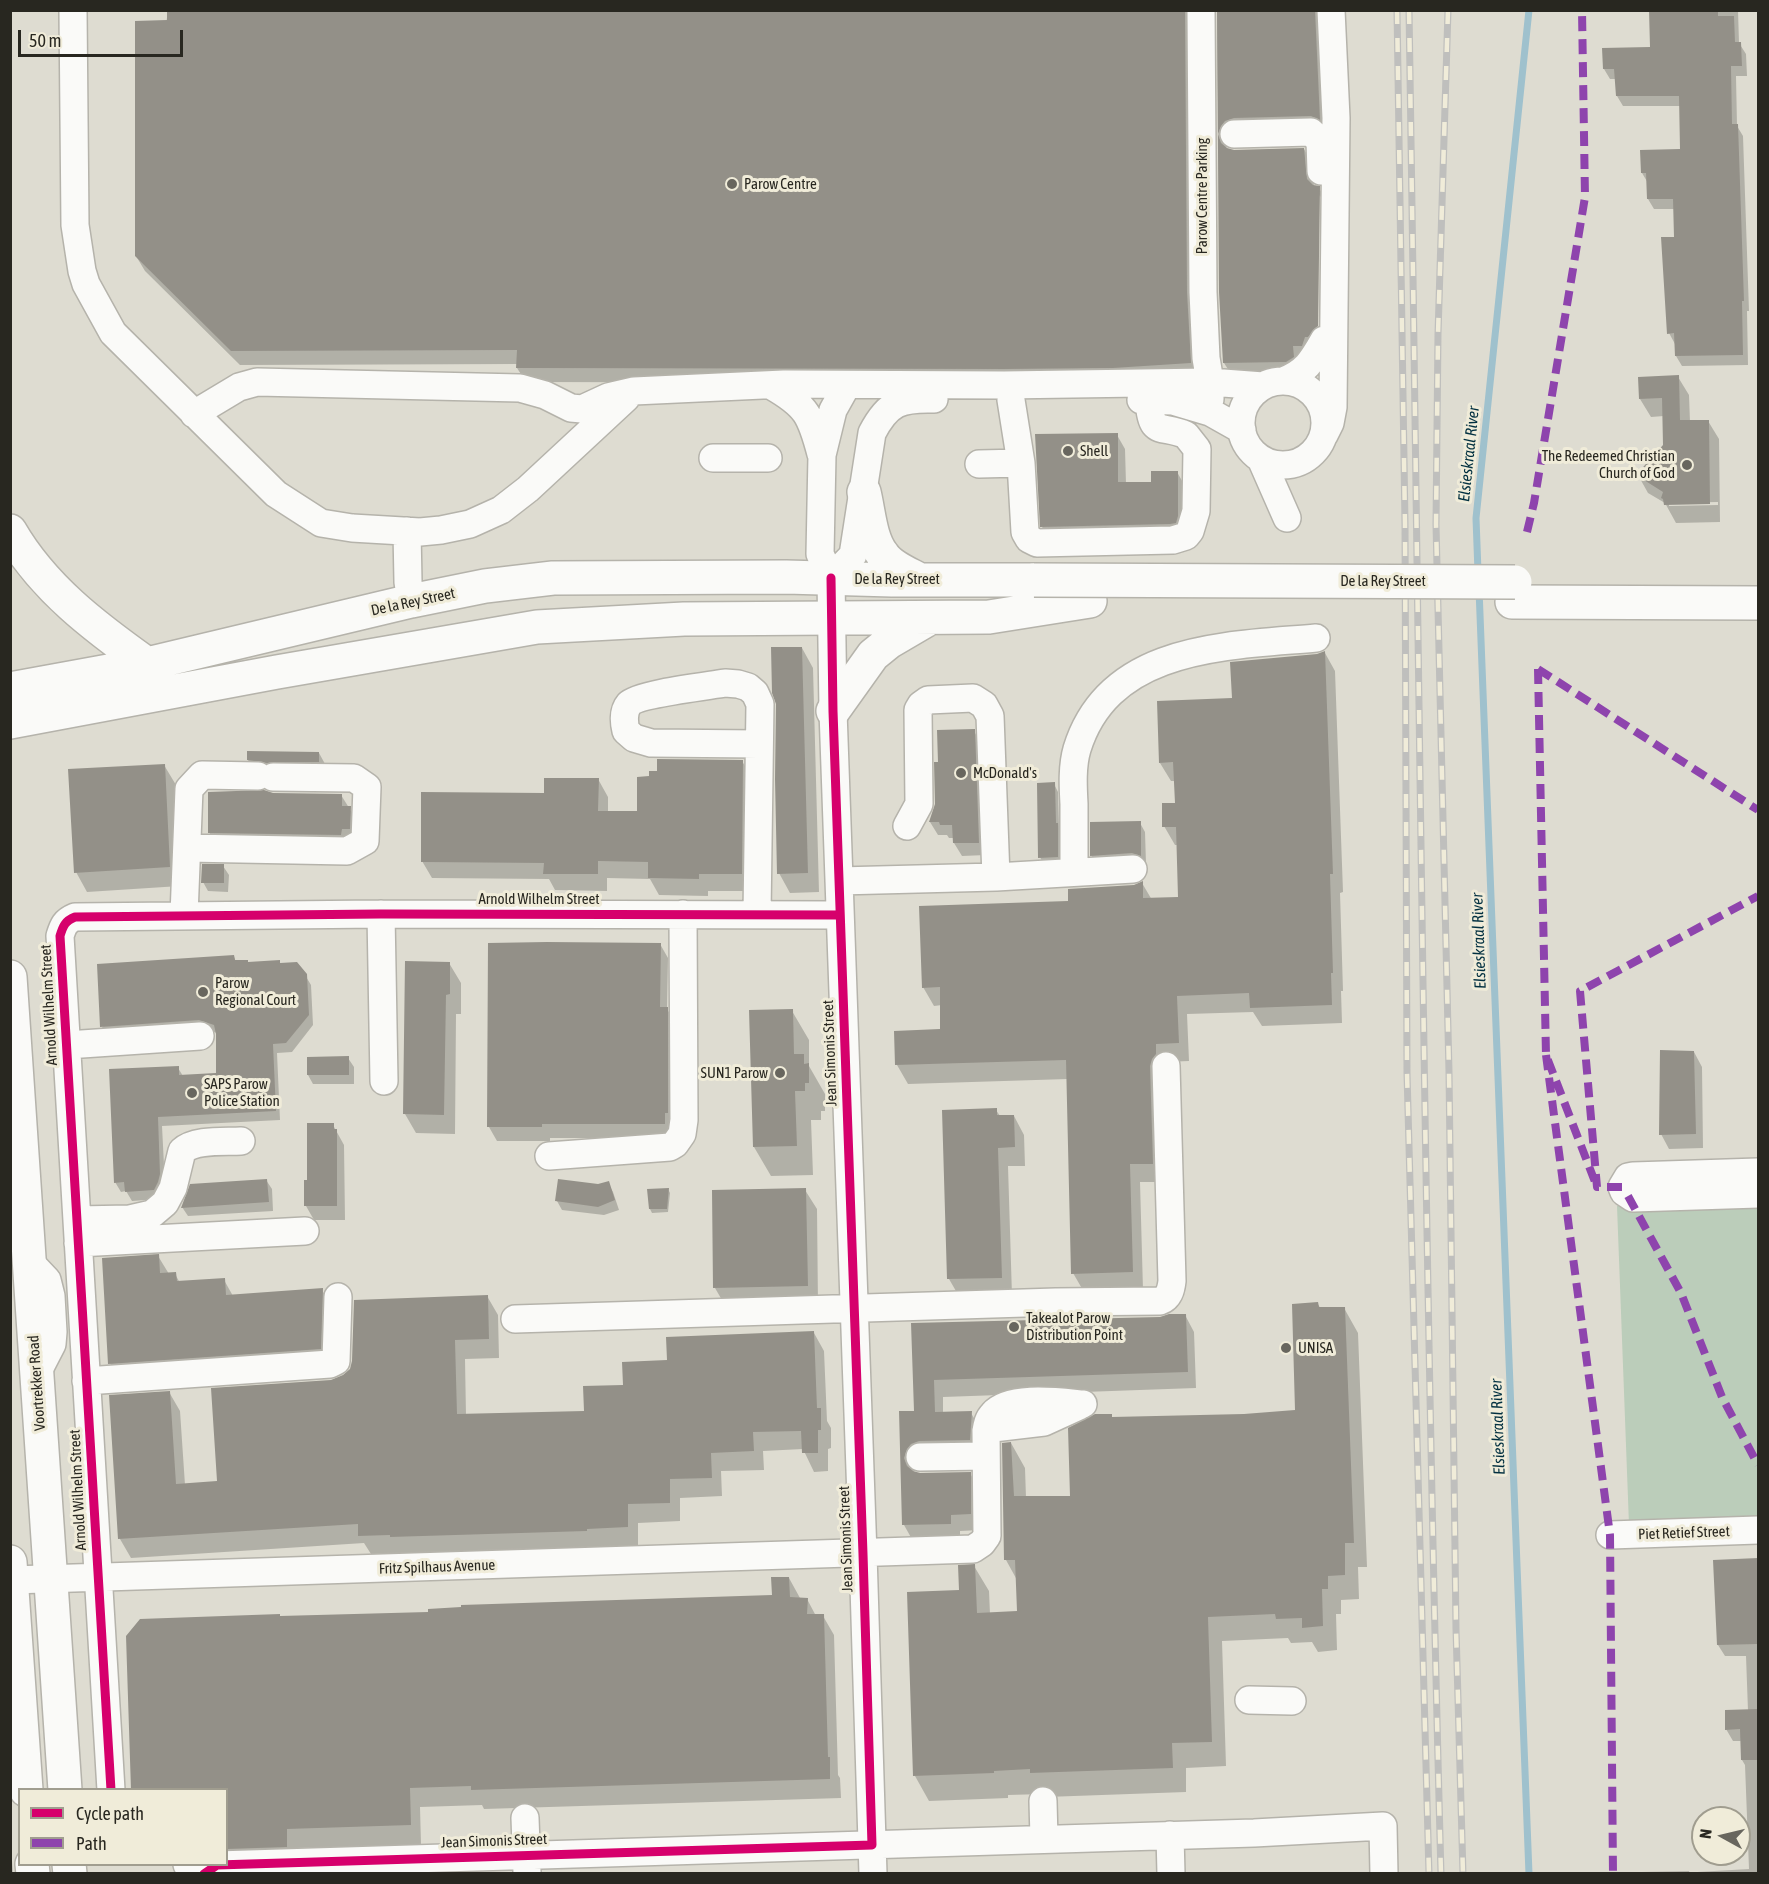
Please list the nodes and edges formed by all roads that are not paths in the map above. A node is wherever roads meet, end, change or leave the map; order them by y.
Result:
1 (1201, 10) edge
2 (1331, 10) edge
3 (73, 11) edge
4 (1234, 134) dead end
5 (1324, 340) junction
6 (1210, 382) junction
7 (1273, 383) junction
8 (847, 385) junction
9 (772, 386) junction
10 (634, 391) junction
11 (1011, 400) junction
12 (1149, 400) junction
13 (1322, 406) junction
14 (1210, 412) junction
15 (194, 414) junction
16 (1242, 430) junction
17 (1324, 435) junction
18 (822, 455) junction
19 (713, 458) dead end
20 (768, 458) dead end
21 (1261, 459) junction
22 (1300, 462) junction
23 (1021, 463) junction
24 (979, 464) dead end
25 (864, 492) junction
26 (10, 531) edge
27 (407, 531) junction
28 (831, 578) junction
29 (918, 579) junction
30 (1758, 581) edge
31 (1513, 592) junction
32 (411, 601) junction
33 (1758, 603) edge
34 (831, 617) junction
35 (930, 618) junction
36 (684, 619) junction
37 (1316, 638) dead end
38 (147, 664) junction
39 (10, 689) edge
40 (833, 711) junction
41 (10, 722) edge
42 (759, 744) junction
43 (907, 826) dead end
44 (187, 848) junction
45 (1133, 869) dead end
46 (1074, 872) junction
47 (996, 877) junction
48 (839, 881) junction
49 (381, 914) junction
50 (683, 914) junction
51 (757, 914) junction
52 (184, 915) junction
53 (840, 915) junction
54 (10, 977) edge
55 (200, 1036) dead end
56 (67, 1045) junction
57 (1166, 1066) dead end
58 (384, 1081) dead end
59 (241, 1141) dead end
60 (549, 1156) dead end
61 (1758, 1172) edge
62 (1758, 1194) edge
63 (305, 1231) dead end
64 (77, 1232) junction
65 (338, 1297) dead end
66 (853, 1308) junction
67 (515, 1319) dead end
68 (86, 1382) junction
69 (920, 1457) dead end
70 (1758, 1530) edge
71 (1610, 1535) dead end
72 (863, 1554) junction
73 (11, 1571) edge
74 (98, 1577) junction
75 (51, 1579) junction
76 (1249, 1700) dead end
77 (1292, 1701) dead end
78 (26, 1788) edge
79 (65, 1788) edge
80 (111, 1788) edge
81 (1043, 1801) dead end
82 (525, 1818) dead end
83 (1170, 1835) junction
84 (1044, 1839) junction
85 (872, 1845) junction
86 (526, 1864) edge
87 (228, 1865) edge
88 (873, 1874) edge
89 (1171, 1874) edge
90 (1384, 1874) edge

1 - 6 street, Parow Centre Parking
2 - 17 street
3 - 15 street
4 - 5 street
5 - 7 street
5 - 13 street
6 - 7 street
6 - 8 street
6 - 14 street, Parow Centre Parking
7 - 13 street
7 - 16 street
8 - 9 street
8 - 18 street
9 - 10 street
9 - 18 street
10 - 15 street
10 - 27 street
11 - 12 street
11 - 23 street
11 - 25 street
12 - 14 street
12 - 23 street
13 - 17 street
14 - 16 street
15 - 27 street
16 - 21 street
17 - 22 street
18 - 28 street
19 - 20 street
21 - 22 street
21 - 22 street
23 - 24 street
25 - 28 street
25 - 29 main road
26 - 38 main road
27 - 32 street
28 - 29 main road, De la Rey Street
28 - 32 main road, De la Rey Street
28 - 34 street, Jean Simonis Street
29 - 31 main road, De la Rey Street, bridge
30 - 31 main road, De la Rey Street
31 - 33 main road, De la Rey Street
31 - 35 main road, De la Rey Street
32 - 36 main road
32 - 38 main road, De la Rey Street
34 - 35 main road, De la Rey Street
34 - 36 main road, De la Rey Street
34 - 40 street, Jean Simonis Street
35 - 40 main road
36 - 41 main road, De la Rey Street
37 - 46 street
38 - 39 main road, De la Rey Street
40 - 48 street, Jean Simonis Street
42 - 42 street
42 - 51 street
43 - 47 street
44 - 44 street
44 - 52 street
45 - 46 street
46 - 47 street
47 - 48 street
48 - 53 street, Jean Simonis Street
49 - 50 street, Arnold Wilhelm Street
49 - 52 street, Arnold Wilhelm Street
49 - 58 street
50 - 51 street, Arnold Wilhelm Street
50 - 60 street
51 - 53 street, Arnold Wilhelm Street
52 - 56 street, Arnold Wilhelm Street
53 - 66 street, Jean Simonis Street
54 - 75 main road, Voortrekker Road
55 - 56 street
56 - 64 street, Arnold Wilhelm Street
57 - 66 street
59 - 64 street
61 - 62 street
63 - 64 street
64 - 68 street, Arnold Wilhelm Street
65 - 68 street
66 - 67 street
66 - 72 street, Jean Simonis Street
68 - 74 street, Arnold Wilhelm Street
69 - 72 street, Fritz Spilhaus Avenue
70 - 71 street, Piet Retief Street
72 - 74 street, Fritz Spilhaus Avenue
72 - 85 street, Jean Simonis Street
73 - 75 street, Fritz Spilhaus Avenue
73 - 78 main road
74 - 75 street, Fritz Spilhaus Avenue
74 - 80 street, Arnold Wilhelm Street
75 - 79 main road, Voortrekker Road
76 - 77 street
81 - 84 street
82 - 86 street
83 - 84 street, Jean Simonis Street
83 - 89 street
83 - 90 street, Jean Simonis Street
84 - 85 street, Jean Simonis Street
85 - 86 street, Jean Simonis Street
85 - 88 street
86 - 87 street, Jean Simonis Street

